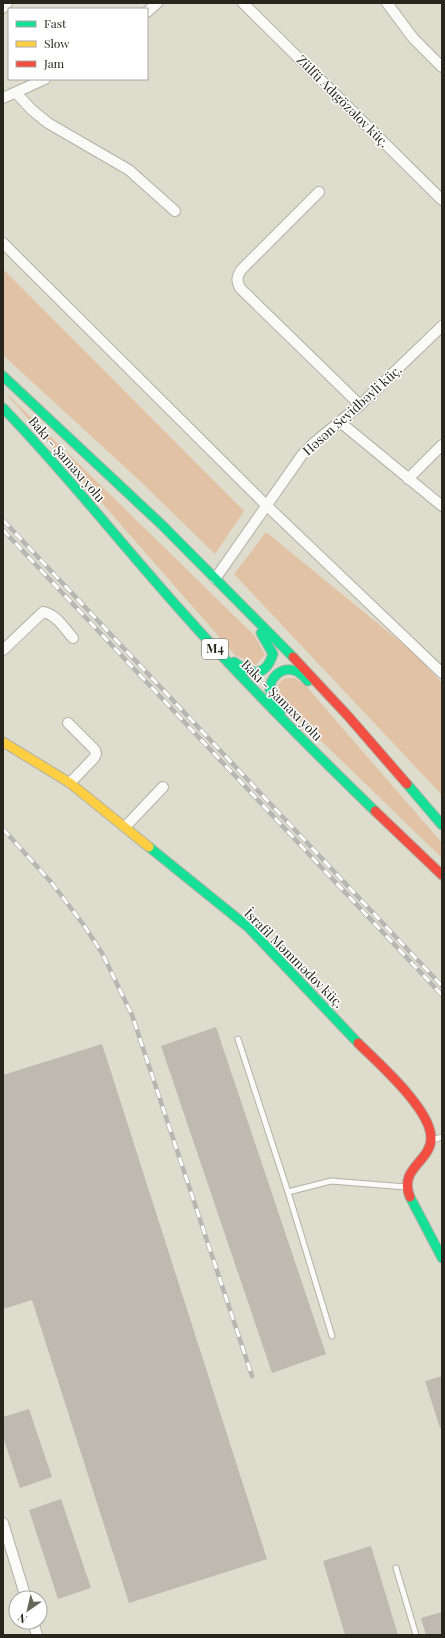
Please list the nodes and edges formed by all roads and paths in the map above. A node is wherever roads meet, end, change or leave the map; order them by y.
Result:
1 (7, 3) edge
2 (157, 3) edge
3 (243, 3) edge
4 (387, 3) edge
5 (3, 8) edge
6 (148, 11) edge
7 (442, 68) edge
8 (43, 80) edge
9 (16, 93) junction
10 (3, 98) edge
11 (319, 192) dead end
12 (442, 200) edge
13 (175, 211) dead end
14 (3, 243) edge
15 (442, 326) edge
16 (3, 376) edge
17 (360, 406) junction
18 (3, 408) edge
19 (340, 422) junction
20 (442, 444) edge
21 (408, 479) junction
22 (266, 505) junction
23 (442, 506) edge
24 (215, 579) junction
25 (230, 593) junction
26 (196, 628) junction
27 (73, 638) dead end
28 (3, 650) edge
29 (442, 673) edge
30 (68, 723) dead end
31 (360, 730) junction
32 (3, 742) edge
33 (322, 759) junction
34 (70, 783) junction
35 (163, 787) dead end
36 (442, 808) edge
37 (434, 816) junction
38 (442, 825) edge
39 (125, 827) junction
40 (442, 875) edge
41 (238, 1039) dead end
42 (442, 1137) edge
43 (431, 1140) junction
44 (407, 1187) junction
45 (288, 1192) junction
46 (442, 1258) edge
47 (332, 1336) dead end
48 (3, 1523) edge
49 (396, 1568) dead end
50 (24, 1590) edge
51 (416, 1635) edge

1 - 5 street
2 - 6 street
3 - 12 street, Zülfü Adıgözəlov küç.
4 - 7 street
8 - 9 street
9 - 10 street
9 - 13 street
11 - 17 street
14 - 22 street
15 - 17 street, Həsən Seyidbəyli küç.
16 - 24 main road, Bakı - Şamaxı yolu
17 - 19 street, Həsən Seyidbəyli küç.
18 - 26 main road, Bakı - Şamaxı yolu / M4
19 - 21 street
19 - 22 street, Həsən Seyidbəyli küç.
20 - 21 street
21 - 23 street
22 - 24 street, Həsən Seyidbəyli küç.
22 - 29 street
24 - 25 main road, Bakı - Şamaxı yolu
25 - 26 main road
25 - 31 main road, Bakı - Şamaxı yolu
26 - 33 main road, Bakı - Şamaxı yolu / M4
27 - 28 street
30 - 34 street
31 - 33 main road
31 - 37 main road, Bakı - Şamaxı yolu
32 - 34 main road, İsrafil Məmmədov küç.
33 - 40 main road, Bakı - Şamaxı yolu / M4
34 - 39 main road, İsrafil Məmmədov küç.
35 - 39 street
36 - 37 street
37 - 38 main road, Bakı - Şamaxı yolu
39 - 43 main road, İsrafil Məmmədov küç.
41 - 45 lane
42 - 43 lane
43 - 44 main road
44 - 45 lane
44 - 46 main road
45 - 47 lane
48 - 50 street
49 - 51 lane

